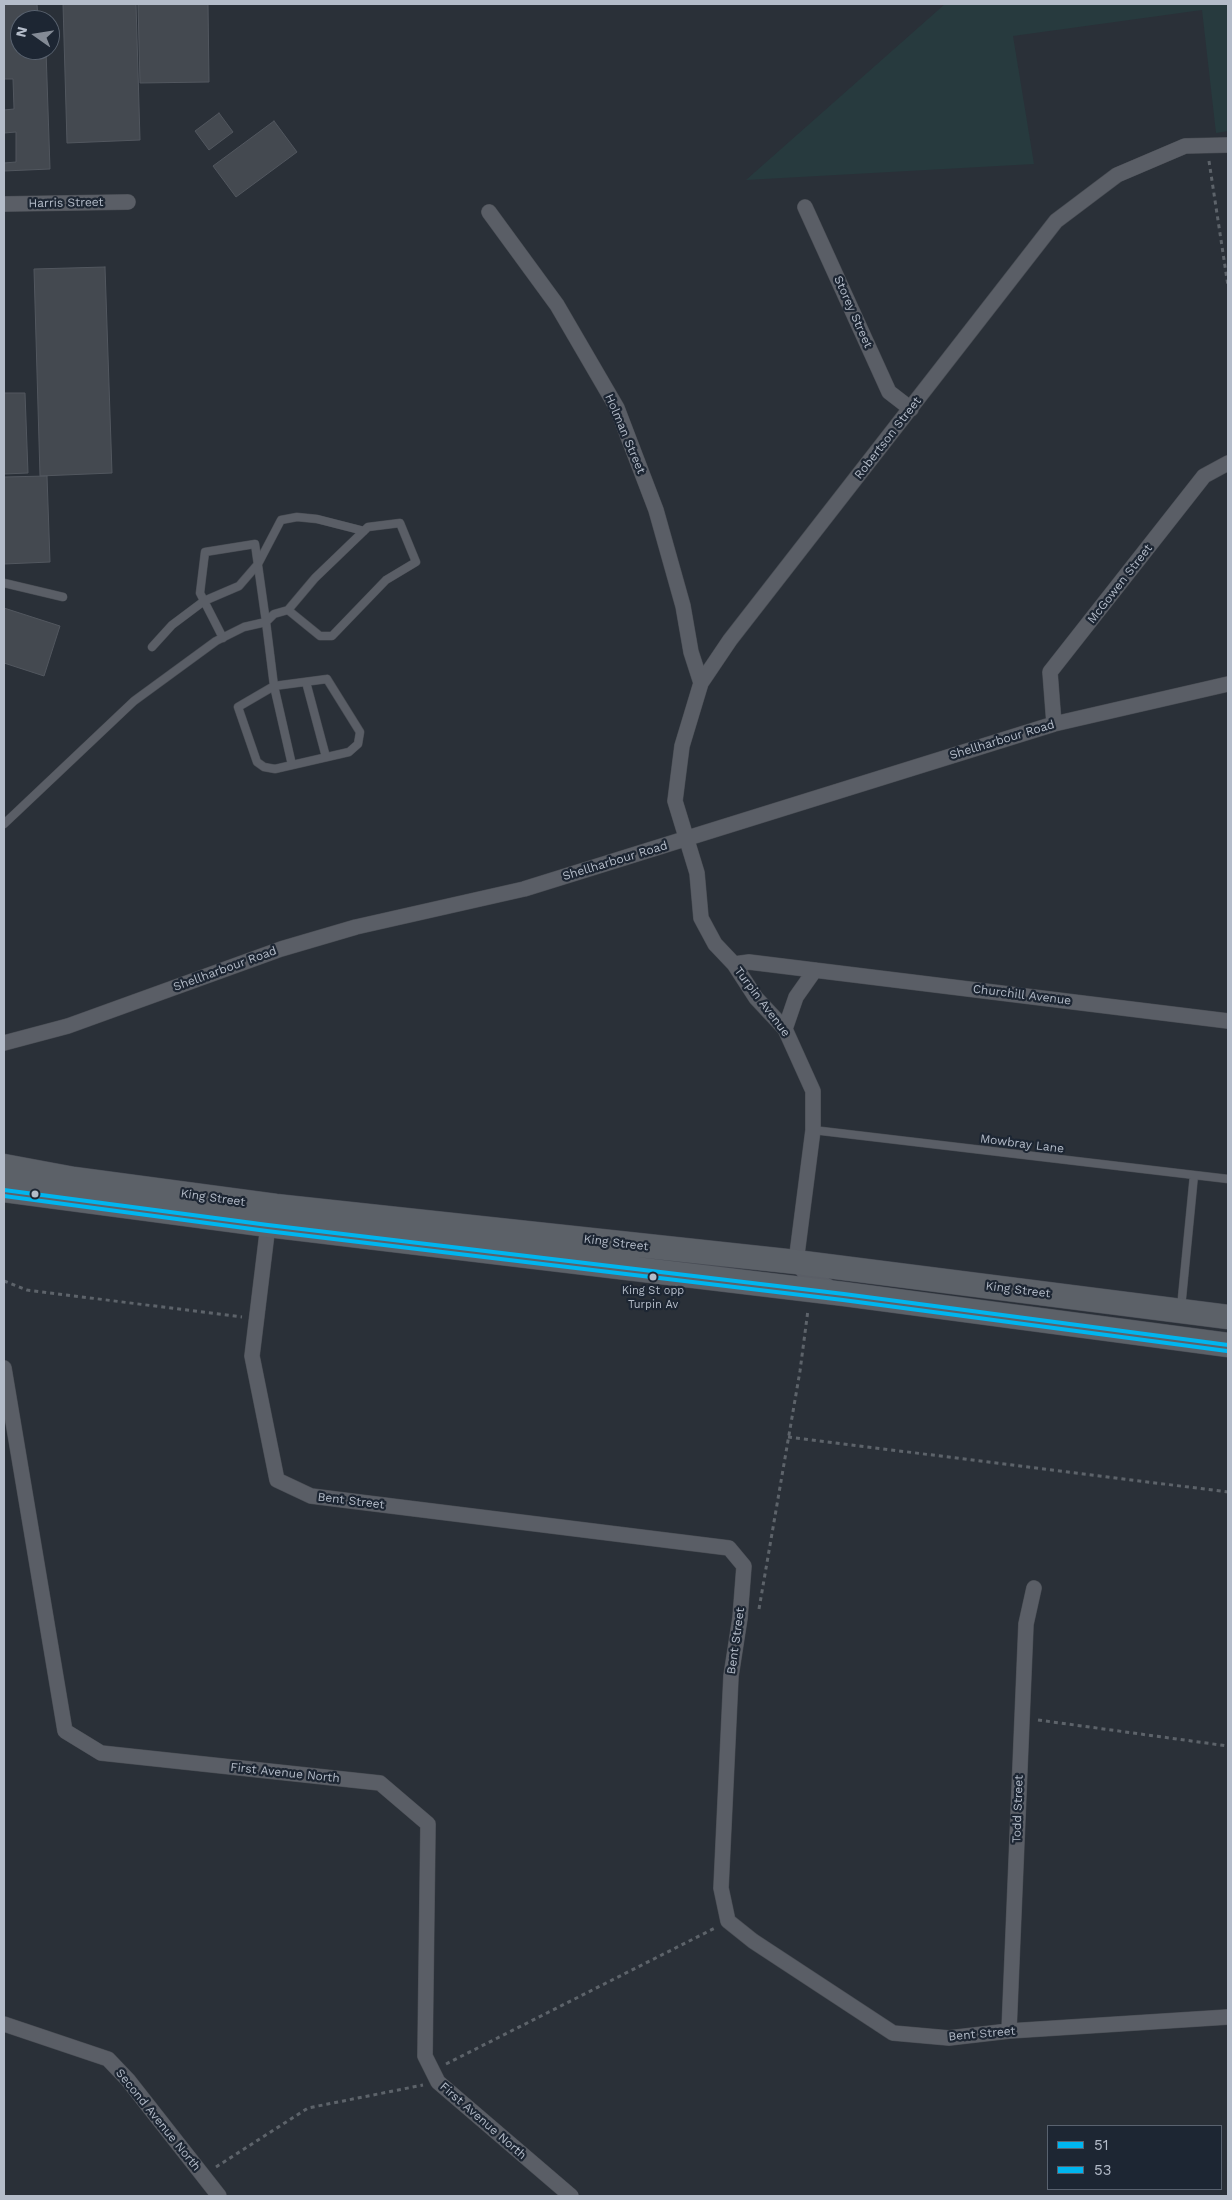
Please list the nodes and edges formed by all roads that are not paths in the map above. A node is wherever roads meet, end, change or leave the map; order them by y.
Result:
1 (1228, 145) edge
2 (128, 202) dead end
3 (4, 204) edge
4 (805, 207) dead end
5 (489, 212) dead end
6 (911, 409) junction
7 (1228, 463) edge
8 (364, 531) junction
9 (258, 564) junction
10 (4, 583) edge
11 (63, 597) dead end
12 (204, 601) junction
13 (288, 610) junction
14 (266, 622) junction
15 (223, 638) junction
16 (152, 647) dead end
17 (306, 682) junction
18 (701, 683) junction
19 (1228, 684) edge
20 (274, 686) junction
21 (1054, 724) junction
22 (326, 757) junction
23 (292, 765) junction
24 (4, 824) edge
25 (686, 839) junction
26 (734, 964) junction
27 (815, 970) junction
28 (1228, 1021) edge
29 (785, 1029) junction
30 (4, 1043) edge
31 (813, 1130) junction
32 (4, 1166) edge
33 (1194, 1175) junction
34 (1228, 1180) edge
35 (4, 1190) edge
36 (268, 1225) junction
37 (796, 1262) junction
38 (844, 1294) junction
39 (1182, 1300) junction
40 (1228, 1316) edge
41 (1228, 1345) edge
42 (4, 1368) edge
43 (1034, 1588) dead end
44 (1228, 2017) edge
45 (4, 2024) edge
46 (1008, 2031) junction
47 (219, 2196) edge
48 (571, 2196) edge

1 - 6 street, Robertson Street
2 - 3 street, Harris Street
4 - 6 street, Storey Street
5 - 18 street, Holman Street
6 - 18 street, Robertson Street
7 - 21 street, McGowen Street
8 - 9 lane
8 - 13 lane
8 - 13 lane
9 - 12 lane
9 - 12 lane
9 - 14 lane
10 - 11 lane
12 - 15 lane
12 - 16 lane
13 - 14 lane
14 - 15 lane
14 - 20 lane
15 - 24 lane
17 - 20 lane
17 - 22 lane
17 - 22 lane
18 - 25 street, Robertson Street
19 - 21 street, Shellharbour Road
20 - 23 lane
20 - 23 lane
21 - 25 street, Shellharbour Road
22 - 23 lane
25 - 26 street, Turpin Avenue
25 - 30 street, Shellharbour Road
26 - 27 street, Churchill Avenue
26 - 29 street, Turpin Avenue
27 - 28 street, Churchill Avenue
27 - 29 street
29 - 31 street, Turpin Avenue
31 - 33 lane, Mowbray Lane
31 - 37 street, Turpin Avenue
32 - 37 main road, King Street
33 - 34 lane, Mowbray Lane
33 - 39 lane
35 - 36 main road, King Street
36 - 38 main road, King Street
36 - 46 street, Bent Street
37 - 38 street
37 - 39 main road, King Street
38 - 41 main road, King Street
39 - 40 main road, King Street
42 - 48 street, First Avenue North
43 - 46 street, Todd Street
44 - 46 street, Bent Street
45 - 47 street, Second Avenue North

